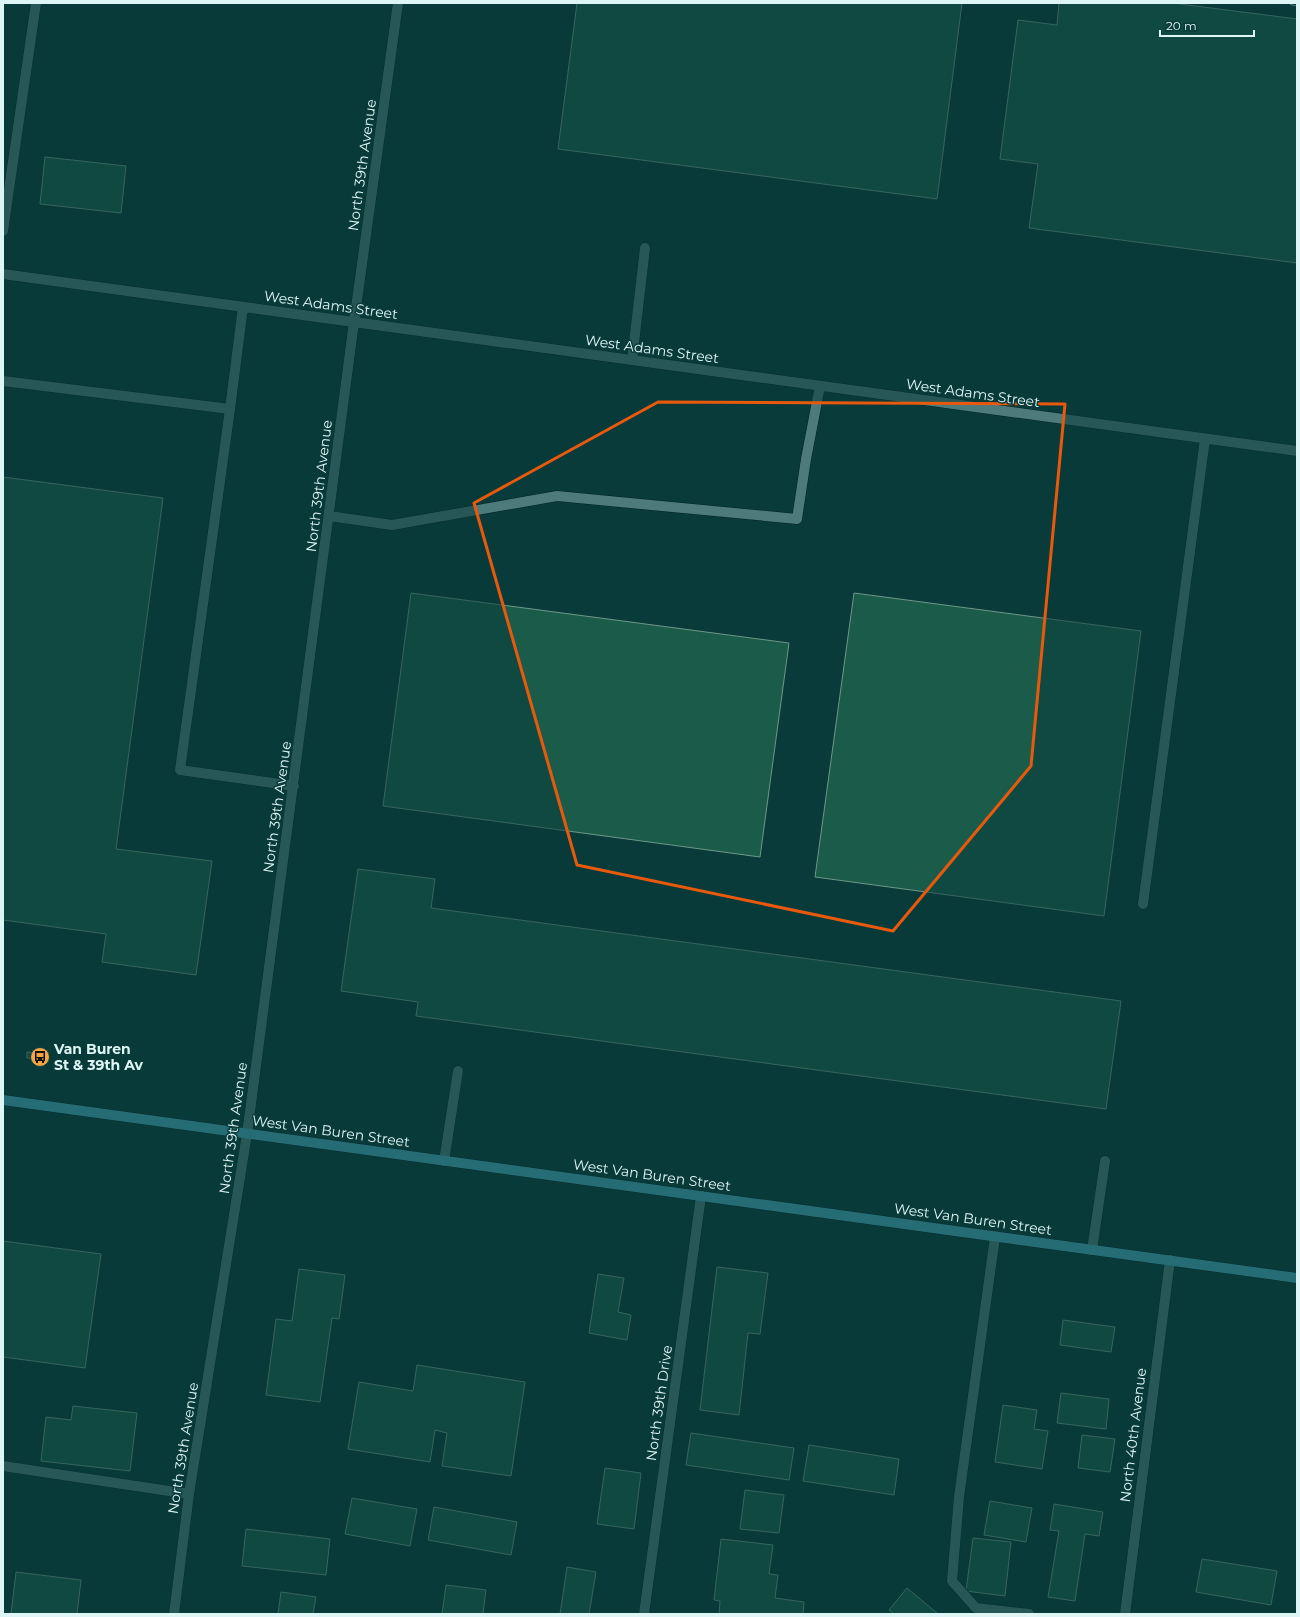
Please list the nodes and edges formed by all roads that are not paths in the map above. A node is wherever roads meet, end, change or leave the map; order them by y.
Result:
1 (36, 3) edge
2 (398, 3) edge
3 (3, 231) edge
4 (645, 248) dead end
5 (3, 274) edge
6 (243, 307) junction
7 (354, 322) junction
8 (632, 360) junction
9 (3, 380) edge
10 (820, 386) junction
11 (230, 409) junction
12 (1205, 439) junction
13 (1297, 451) edge
14 (329, 516) junction
15 (294, 786) junction
16 (1143, 904) dead end
17 (458, 1071) dead end
18 (3, 1100) edge
19 (248, 1134) junction
20 (444, 1161) junction
21 (1105, 1161) dead end
22 (700, 1196) junction
23 (995, 1236) junction
24 (1092, 1250) junction
25 (1170, 1260) junction
26 (1297, 1278) edge
27 (3, 1466) edge
28 (189, 1494) junction
29 (174, 1614) edge
30 (644, 1614) edge
31 (1029, 1614) edge
32 (1124, 1614) edge

1 - 3 street
2 - 7 street, North 39th Avenue
4 - 8 street
5 - 6 street, West Adams Street
6 - 7 street, West Adams Street
6 - 11 street
7 - 8 street, West Adams Street
7 - 14 street, North 39th Avenue
8 - 10 street, West Adams Street
9 - 11 street
10 - 12 street, West Adams Street
10 - 14 street
11 - 15 street
12 - 13 street, West Adams Street
12 - 16 street
14 - 15 street, North 39th Avenue
15 - 19 street, North 39th Avenue
17 - 20 street
18 - 19 main road, West Van Buren Street
19 - 20 main road, West Van Buren Street
19 - 28 street, North 39th Avenue
20 - 22 main road, West Van Buren Street
21 - 24 street
22 - 23 main road, West Van Buren Street
22 - 30 street, North 39th Drive
23 - 24 main road, West Van Buren Street
23 - 31 street
24 - 25 main road, West Van Buren Street
25 - 26 main road, West Van Buren Street
25 - 32 street, North 40th Avenue
27 - 28 street
28 - 29 street, North 39th Avenue

